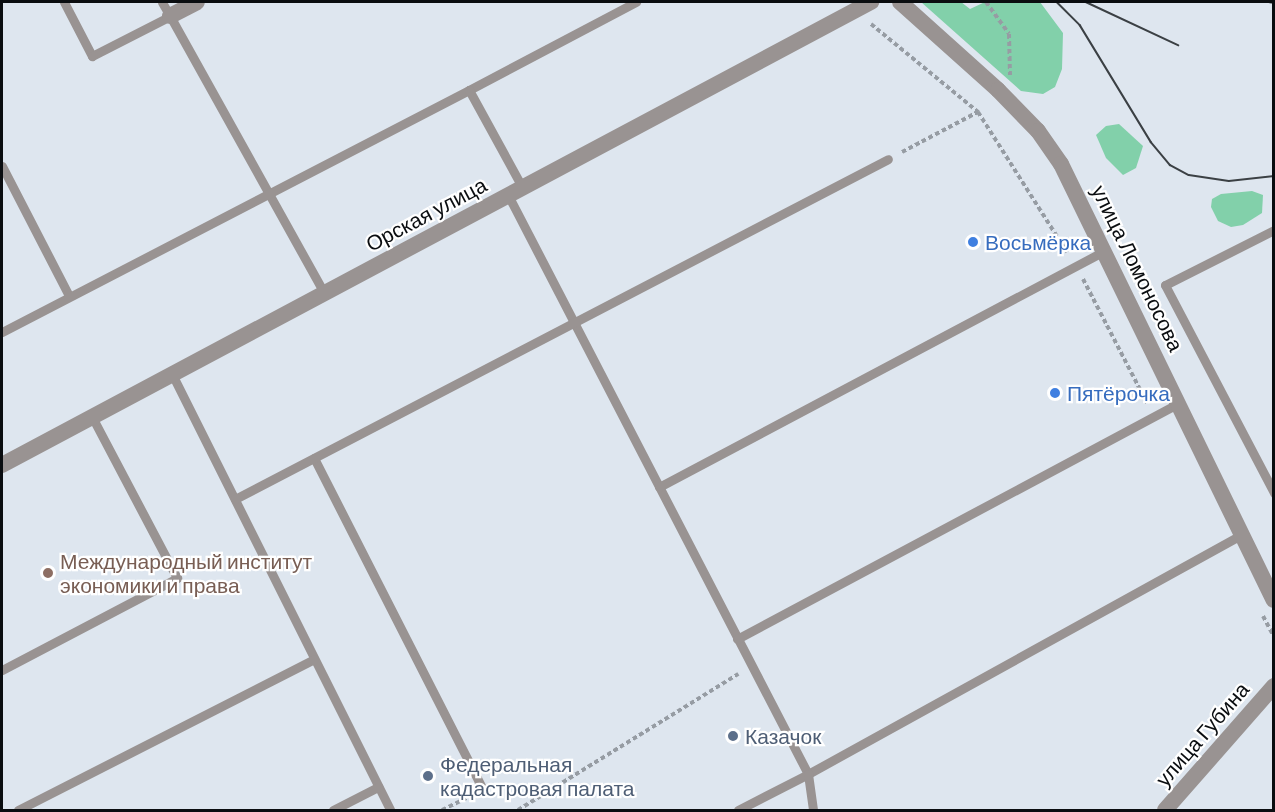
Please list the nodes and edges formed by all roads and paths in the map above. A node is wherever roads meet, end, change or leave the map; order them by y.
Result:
1 (64, 2) edge
2 (196, 2) edge
3 (636, 2) edge
4 (871, 2) edge
5 (900, 2) edge
6 (987, 2) edge
7 (166, 9) edge
8 (854, 10) junction
9 (1010, 76) dead end
10 (469, 90) junction
11 (978, 112) junction
12 (888, 159) joint
13 (2, 166) edge
14 (515, 191) junction
15 (270, 193) junction
16 (1274, 230) edge
17 (1106, 250) junction
18 (1076, 267) junction
19 (324, 293) junction
20 (69, 296) junction
21 (574, 323) junction
22 (2, 332) edge
23 (172, 374) junction
24 (1179, 403) junction
25 (1154, 416) junction
26 (92, 417) junction
27 (314, 458) junction
28 (2, 465) edge
29 (659, 487) junction
30 (1274, 494) edge
31 (235, 499) junction
32 (1242, 534) junction
33 (1266, 603) edge
34 (1274, 637) edge
35 (737, 639) junction
36 (314, 659) junction
37 (751, 666) junction
38 (2, 670) edge
39 (1274, 686) edge
40 (808, 774) junction
41 (378, 787) junction
42 (483, 790) joint
43 (18, 810) edge
44 (333, 810) edge
45 (390, 810) edge
46 (442, 810) edge
47 (518, 810) edge
48 (738, 810) edge
49 (813, 810) edge
50 (1165, 810) edge

1 - 7 lane
2 - 7 street
3 - 10 lane
4 - 8 street, Орская улица
5 - 17 street, улица Ломоносова
6 - 9 path
7 - 15 lane
8 - 11 path
8 - 14 street, Орская улица
10 - 14 lane
10 - 15 lane
11 - 12 path
11 - 18 path
12 - 21 lane
13 - 20 lane
14 - 19 street, Орская улица
14 - 21 lane
15 - 19 lane
15 - 20 lane
16 - 30 lane
17 - 18 lane
17 - 24 street, улица Ломоносова
18 - 25 path
18 - 29 lane
19 - 23 street, Орская улица
20 - 22 lane
21 - 27 lane
21 - 29 lane
23 - 26 street, Орская улица
23 - 31 lane
24 - 25 lane
24 - 32 street, улица Ломоносова
25 - 35 lane
26 - 28 street, Орская улица
26 - 38 lane
27 - 31 lane
27 - 42 lane
29 - 35 lane
31 - 36 lane
32 - 33 street, улица Ломоносова
32 - 40 lane
33 - 34 path
35 - 37 lane
36 - 41 lane
36 - 43 lane
37 - 40 lane
37 - 47 path
39 - 50 street, улица Губина
40 - 48 lane
40 - 49 lane
41 - 44 lane
41 - 45 lane
42 - 46 path

